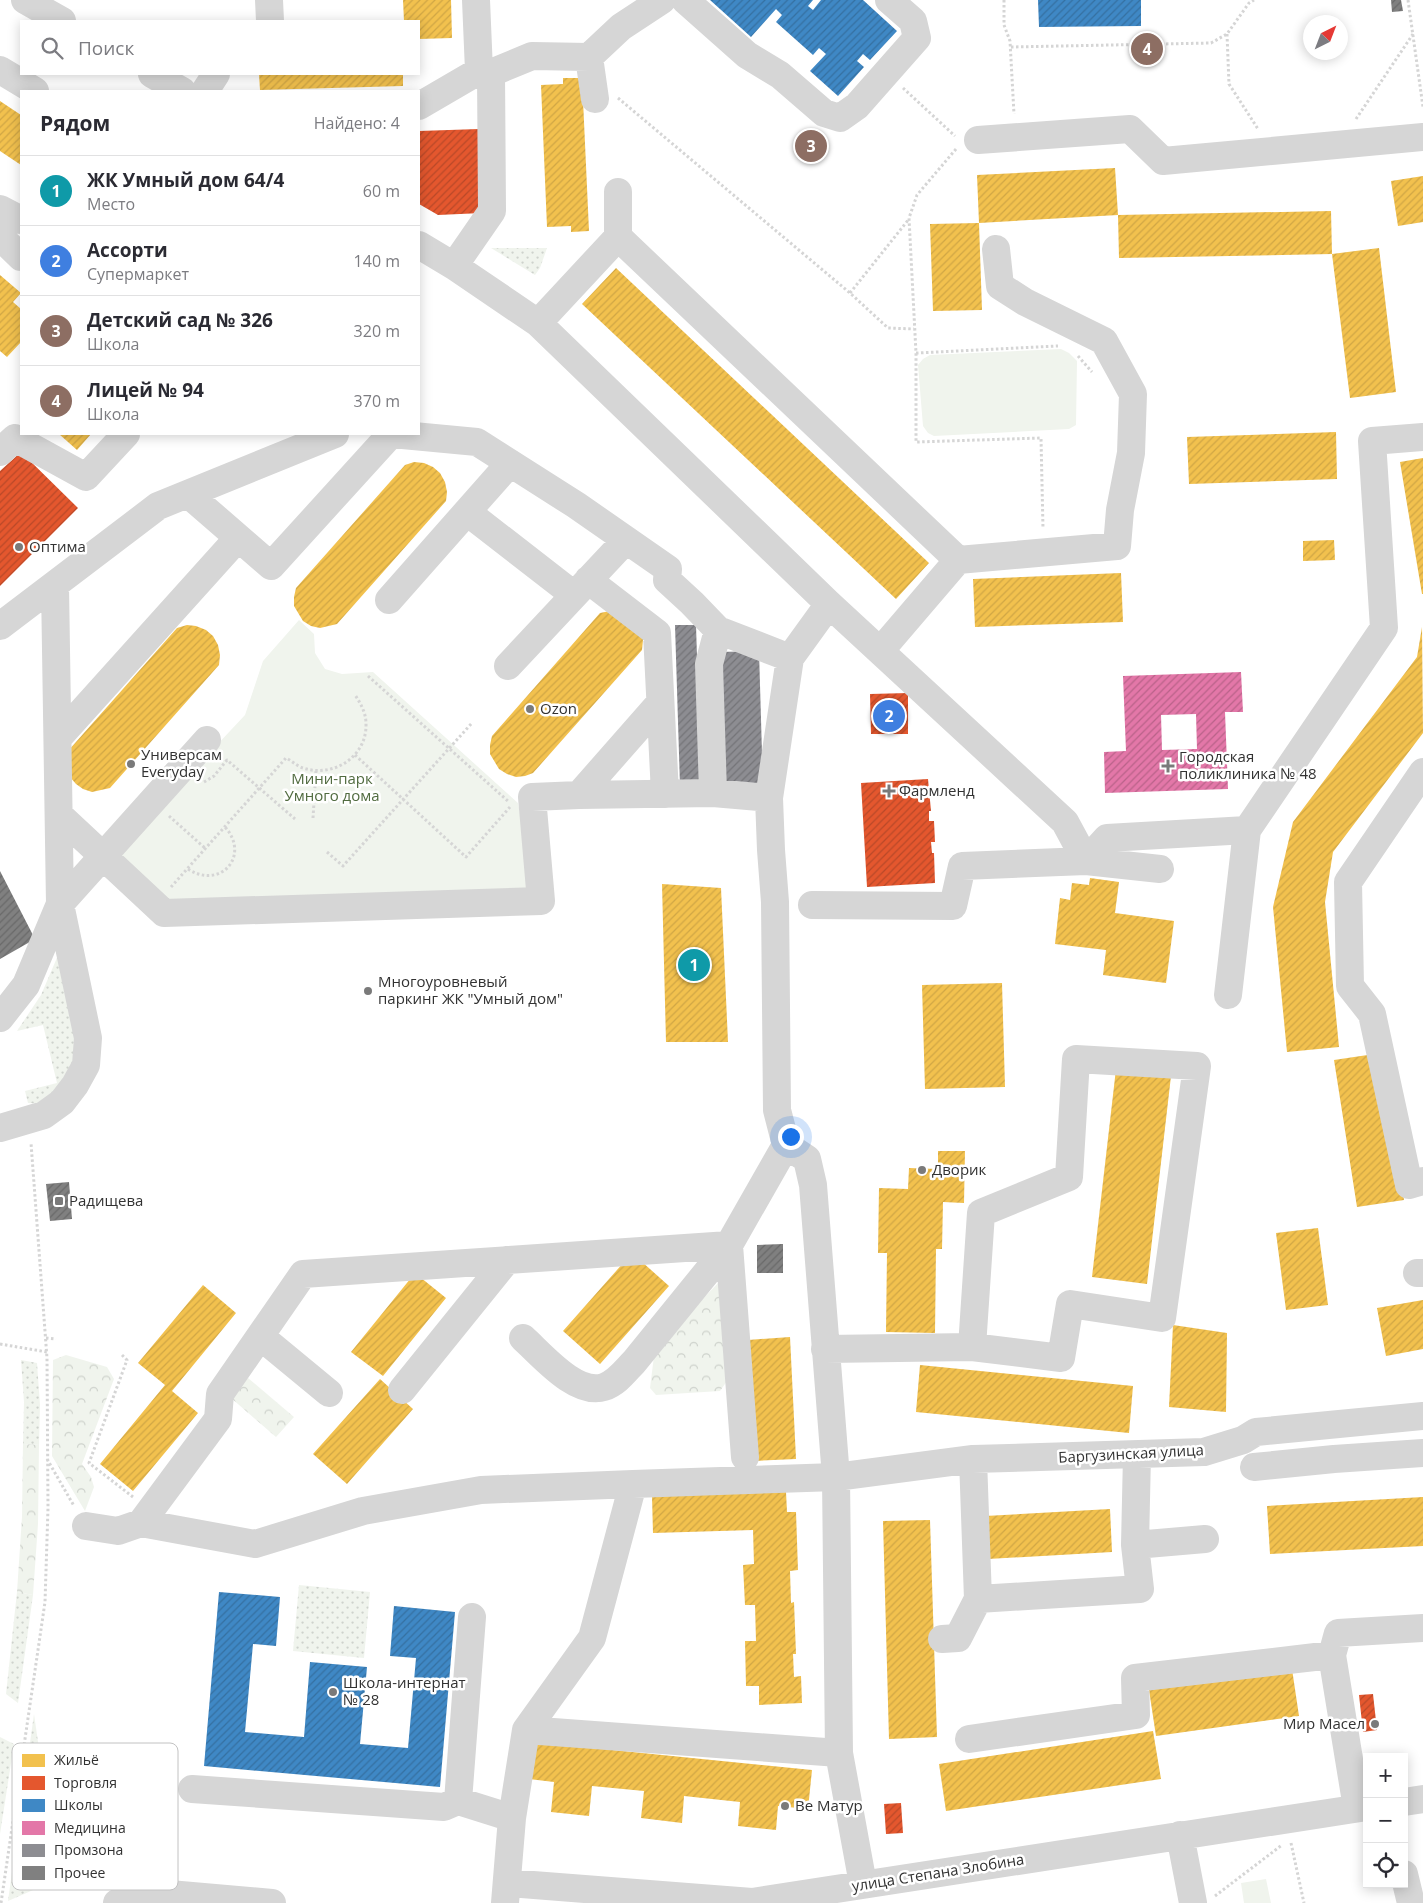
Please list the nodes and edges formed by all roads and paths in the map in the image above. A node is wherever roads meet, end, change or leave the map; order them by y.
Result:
1 (25, 0) edge
2 (269, 0) edge
3 (476, 0) edge
4 (628, 0) edge
5 (662, 0) edge
6 (685, 0) edge
7 (889, 0) edge
8 (1004, 0) edge
9 (1254, 0) edge
10 (1408, 0) edge
11 (60, 20) edge
12 (270, 20) edge
13 (621, 27) junction
14 (1227, 34) junction
15 (1413, 34) junction
16 (1010, 47) junction
17 (0, 70) edge
18 (485, 72) junction
19 (886, 72) junction
20 (154, 75) edge
21 (215, 75) edge
22 (592, 77) junction
23 (33, 90) edge
24 (180, 90) edge
25 (207, 90) edge
26 (420, 105) edge
27 (1423, 107) edge
28 (1423, 136) edge
29 (1015, 137) junction
30 (978, 140) dead end
31 (1339, 144) junction
32 (1268, 151) junction
33 (618, 192) dead end
34 (0, 209) edge
35 (909, 218) junction
36 (20, 219) edge
37 (0, 237) edge
38 (618, 237) junction
39 (996, 249) dead end
40 (20, 256) edge
41 (431, 258) edge
42 (850, 293) junction
43 (538, 323) junction
44 (914, 329) junction
45 (1062, 347) dead end
46 (916, 353) junction
47 (1074, 353) dead end
48 (1093, 373) dead end
49 (125, 435) edge
50 (333, 435) edge
51 (390, 435) edge
52 (402, 435) edge
53 (1423, 437) edge
54 (12, 440) edge
55 (510, 463) junction
56 (188, 494) junction
57 (467, 512) junction
58 (238, 538) junction
59 (626, 540) junction
60 (1044, 552) junction
61 (958, 560) junction
62 (55, 586) junction
63 (581, 588) junction
64 (389, 600) dead end
65 (829, 604) junction
66 (0, 626) edge
67 (718, 630) junction
68 (880, 650) junction
69 (790, 658) junction
70 (508, 666) dead end
71 (368, 676) dead end
72 (355, 695) dead end
73 (660, 704) junction
74 (472, 723) dead end
75 (58, 738) junction
76 (207, 740) dead end
77 (449, 749) junction
78 (355, 755) junction
79 (316, 771) junction
80 (1423, 772) edge
81 (198, 784) dead end
82 (260, 788) junction
83 (713, 793) junction
84 (665, 794) junction
85 (579, 795) junction
86 (769, 798) junction
87 (403, 799) junction
88 (164, 812) dead end
89 (59, 814) junction
90 (313, 818) dead end
91 (295, 819) dead end
92 (225, 828) junction
93 (1247, 830) junction
94 (206, 849) junction
95 (327, 852) dead end
96 (104, 855) junction
97 (1086, 861) junction
98 (188, 869) junction
99 (1160, 869) dead end
100 (169, 890) dead end
101 (60, 904) junction
102 (812, 905) dead end
103 (1228, 995) dead end
104 (0, 1018) edge
105 (29, 1119) junction
106 (0, 1128) edge
107 (786, 1145) junction
108 (1423, 1181) edge
109 (729, 1245) junction
110 (507, 1260) junction
111 (260, 1336) junction
112 (46, 1338) junction
113 (56, 1338) dead end
114 (523, 1338) dead end
115 (0, 1344) edge
116 (972, 1346) junction
117 (825, 1349) junction
118 (47, 1352) junction
119 (122, 1355) dead end
120 (402, 1390) dead end
121 (329, 1393) dead end
122 (1423, 1416) edge
123 (1423, 1454) edge
124 (1137, 1455) junction
125 (745, 1456) dead end
126 (47, 1459) junction
127 (973, 1459) junction
128 (1254, 1467) dead end
129 (836, 1477) junction
130 (633, 1484) junction
131 (145, 1517) junction
132 (86, 1526) joint
133 (1205, 1539) dead end
134 (1135, 1545) junction
135 (978, 1599) junction
136 (472, 1617) dead end
137 (1423, 1628) edge
138 (942, 1639) dead end
139 (1332, 1655) junction
140 (526, 1730) junction
141 (969, 1738) dead end
142 (24, 1743) edge
143 (839, 1753) junction
144 (192, 1789) dead end
145 (1423, 1799) edge
146 (458, 1801) junction
147 (1408, 1801) edge
148 (1362, 1808) edge
149 (512, 1818) junction
150 (12, 1828) edge
151 (1180, 1836) junction
152 (863, 1884) junction
153 (1407, 1888) edge
154 (506, 1893) edge
155 (1203, 1900) edge
156 (1, 1903) edge
157 (117, 1903) edge
158 (272, 1903) edge
159 (752, 1903) edge
160 (1304, 1903) edge
161 (1411, 1903) edge

1 - 11 street
2 - 12 street
3 - 18 street
4 - 13 street
5 - 13 street
6 - 19 street
7 - 19 street
8 - 16 path
9 - 14 path
10 - 15 path
13 - 22 street
14 - 16 path
14 - 32 path
15 - 27 path
15 - 31 path
16 - 29 path
17 - 23 street
18 - 22 street
18 - 26 street
18 - 41 street
19 - 35 path
20 - 24 street
21 - 25 street
22 - 42 path
28 - 31 street
29 - 30 street
29 - 32 street
31 - 32 street
33 - 38 street
34 - 36 street
35 - 42 path
35 - 44 path
37 - 40 street
38 - 43 street
38 - 61 street
39 - 60 street
41 - 43 street
42 - 44 path
43 - 65 street
44 - 46 path
45 - 46 path
46 - 60 path
47 - 48 path
49 - 54 street
50 - 56 street
51 - 58 street
52 - 55 street
53 - 93 street
55 - 57 street
55 - 59 street
56 - 58 street
56 - 62 street
57 - 63 street
57 - 64 street
58 - 75 street
59 - 63 street
59 - 67 street
60 - 61 street
61 - 68 street
62 - 66 street
62 - 75 street
63 - 70 street
63 - 73 street
65 - 68 street
65 - 69 street
67 - 69 street
67 - 83 street
68 - 97 street
69 - 86 street
71 - 77 path
72 - 78 path
73 - 84 street
73 - 85 street
74 - 77 path
75 - 89 street
76 - 96 street
77 - 87 path
77 - 87 path
78 - 79 path
78 - 87 path
79 - 82 path
79 - 90 path
80 - 108 street
81 - 82 path
82 - 91 path
82 - 92 path
83 - 84 street
83 - 86 street
84 - 85 street
85 - 96 street
86 - 107 street
87 - 95 path
88 - 94 path
89 - 96 street
89 - 101 street
92 - 94 path
92 - 98 path
93 - 97 street
93 - 103 street
94 - 98 path
96 - 101 street
97 - 99 street
97 - 102 street
98 - 100 path
101 - 104 street
101 - 105 street
105 - 106 street
105 - 112 path
107 - 109 street
107 - 117 street
109 - 110 street
109 - 114 street
109 - 125 street
110 - 111 street
110 - 120 street
111 - 121 street
111 - 131 street
112 - 113 path
112 - 118 path
115 - 118 path
116 - 116 street
116 - 117 street
117 - 129 street
118 - 126 path
119 - 131 path
122 - 124 street, Баргузинская улица
123 - 128 street
124 - 127 street, Баргузинская улица
124 - 134 street
126 - 132 path
126 - 142 path
127 - 129 street, Баргузинская улица
127 - 135 street
129 - 130 street, Баргузинская улица
129 - 143 street
130 - 131 street, Баргузинская улица
130 - 140 street
131 - 132 street
133 - 134 street
134 - 135 street
135 - 138 street
136 - 146 street
137 - 139 street
139 - 141 street
139 - 148 street
140 - 143 street
140 - 149 street
143 - 152 street
144 - 146 street
145 - 147 street
146 - 149 street
148 - 151 street, улица Степана Злобина
149 - 154 street
150 - 156 path
151 - 152 street, улица Степана Злобина
151 - 155 street
152 - 159 street, улица Степана Злобина
153 - 161 street
154 - 159 street, улица Степана Злобина
155 - 160 path
157 - 158 street

